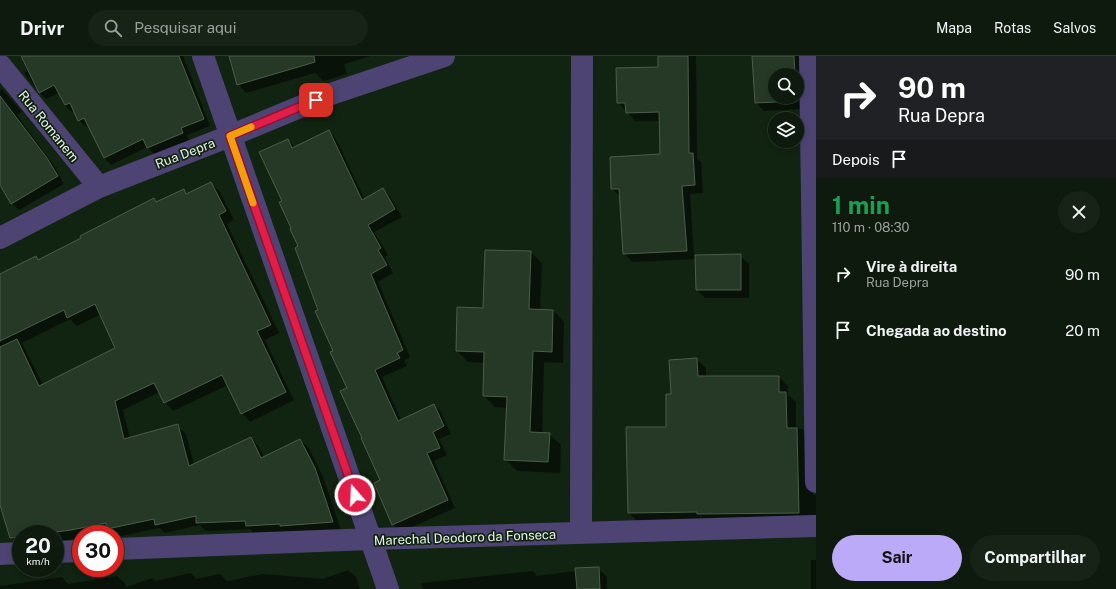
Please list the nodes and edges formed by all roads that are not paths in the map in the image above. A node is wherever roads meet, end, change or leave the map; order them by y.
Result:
1 (203, 56) edge
2 (444, 56) edge
3 (582, 56) edge
4 (810, 56) edge
5 (0, 65) edge
6 (230, 136) junction
7 (99, 187) junction
8 (0, 238) edge
9 (816, 482) edge
10 (816, 526) edge
11 (581, 533) junction
12 (371, 539) junction
13 (124, 549) edge
14 (12, 553) edge
15 (0, 554) edge
16 (388, 589) edge

1 - 6 street
2 - 6 street, Rua Depra
3 - 11 street
4 - 9 street
5 - 7 street, Rua Romanem
6 - 7 street, Rua Depra
6 - 12 street
7 - 8 street, Rua Depra
10 - 11 street, Marechal Deodoro da Fonseca
11 - 12 street, Marechal Deodoro da Fonseca
12 - 13 street, Marechal Deodoro da Fonseca
12 - 16 street
14 - 15 street

